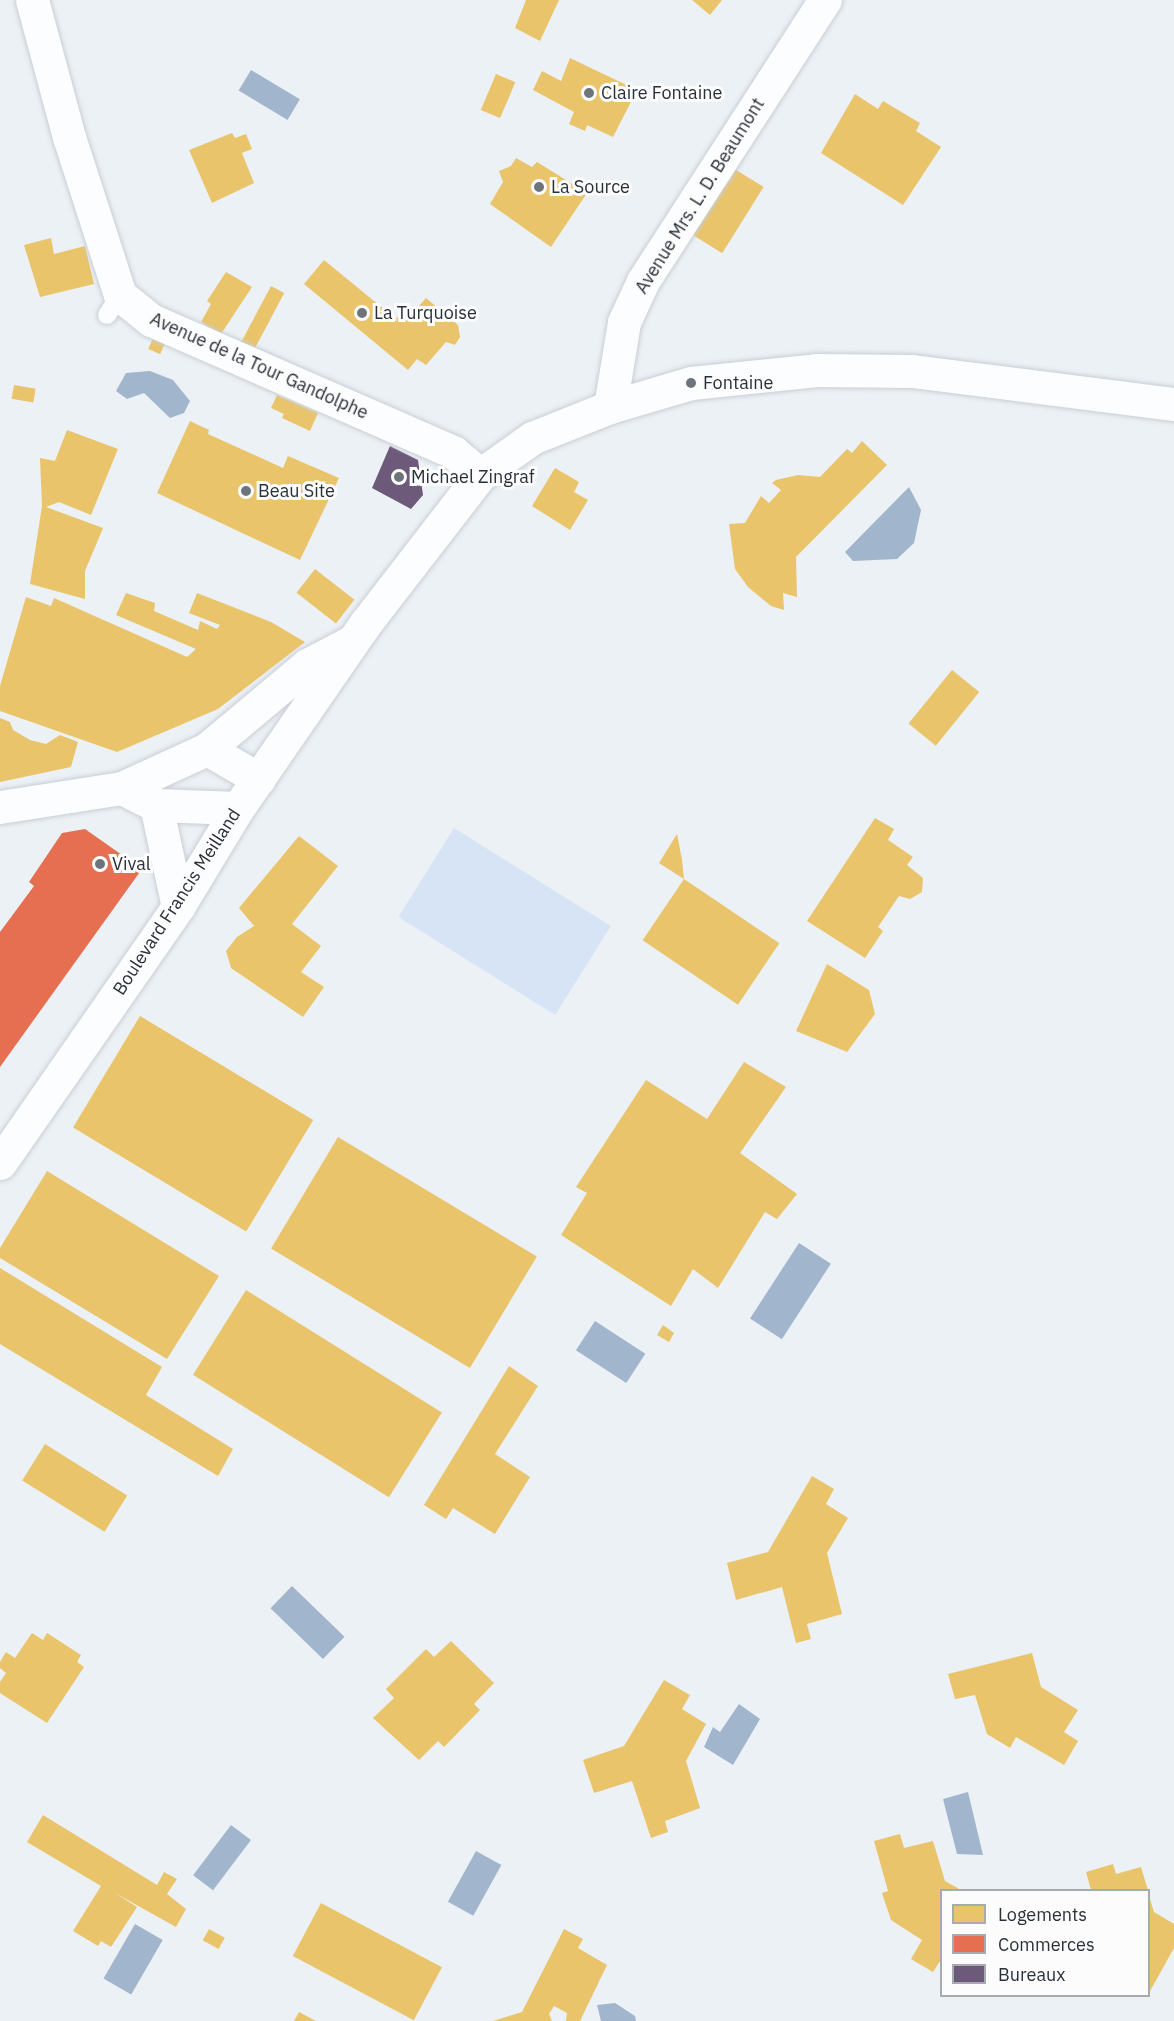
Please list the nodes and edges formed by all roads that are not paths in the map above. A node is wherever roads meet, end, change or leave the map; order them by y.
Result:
1 (32, 0) edge
2 (825, 0) edge
3 (1174, 404) edge
4 (610, 407) junction
5 (480, 475) junction
6 (353, 641) junction
7 (207, 749) junction
8 (259, 779) junction
9 (122, 788) junction
10 (156, 805) junction
11 (0, 807) edge
12 (238, 808) junction
13 (178, 907) junction
14 (0, 1163) edge

1 - 5 street, Avenue de la Tour Gandolphe
2 - 4 street, Avenue Mrs. L. D. Beaumont
3 - 4 street, Boulevard Francis Meilland
4 - 5 street, Boulevard Francis Meilland
5 - 6 street, Boulevard Francis Meilland
6 - 7 street
6 - 8 street, Boulevard Francis Meilland
7 - 8 street
7 - 9 street
8 - 12 street, Boulevard Francis Meilland
9 - 10 street
9 - 11 street
10 - 12 street
10 - 13 street
12 - 13 street, Boulevard Francis Meilland
13 - 14 street, Boulevard Francis Meilland

